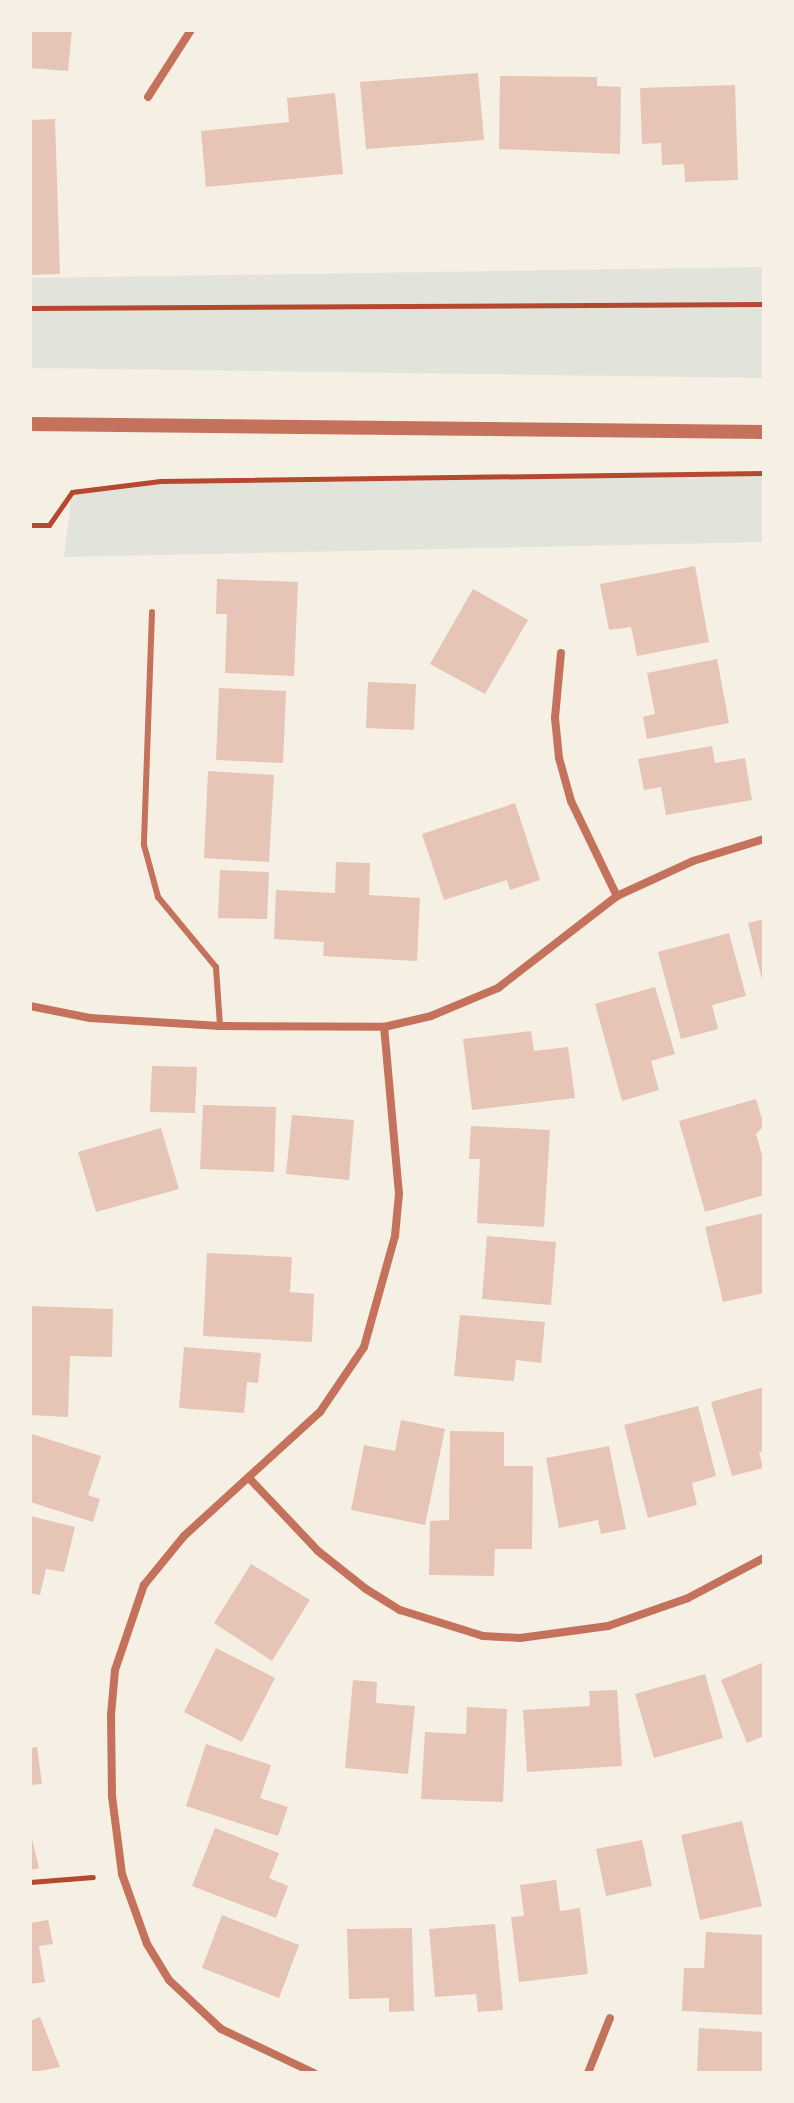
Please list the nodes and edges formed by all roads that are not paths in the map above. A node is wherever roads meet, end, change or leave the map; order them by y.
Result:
1 (191, 30) edge
2 (148, 97) dead end
3 (30, 424) edge
4 (764, 432) edge
5 (152, 612) dead end
6 (561, 653) dead end
7 (764, 839) edge
8 (617, 896) junction
9 (30, 1006) edge
10 (220, 1026) junction
11 (384, 1027) junction
12 (250, 1479) junction
13 (764, 1558) edge
14 (610, 2018) dead end
15 (314, 2073) edge
16 (588, 2073) edge

1 - 2 street
3 - 4 street
5 - 10 lane
6 - 8 street
7 - 8 street
8 - 11 street
9 - 10 street
10 - 11 street
11 - 12 street
12 - 13 street
12 - 15 street
14 - 16 street

